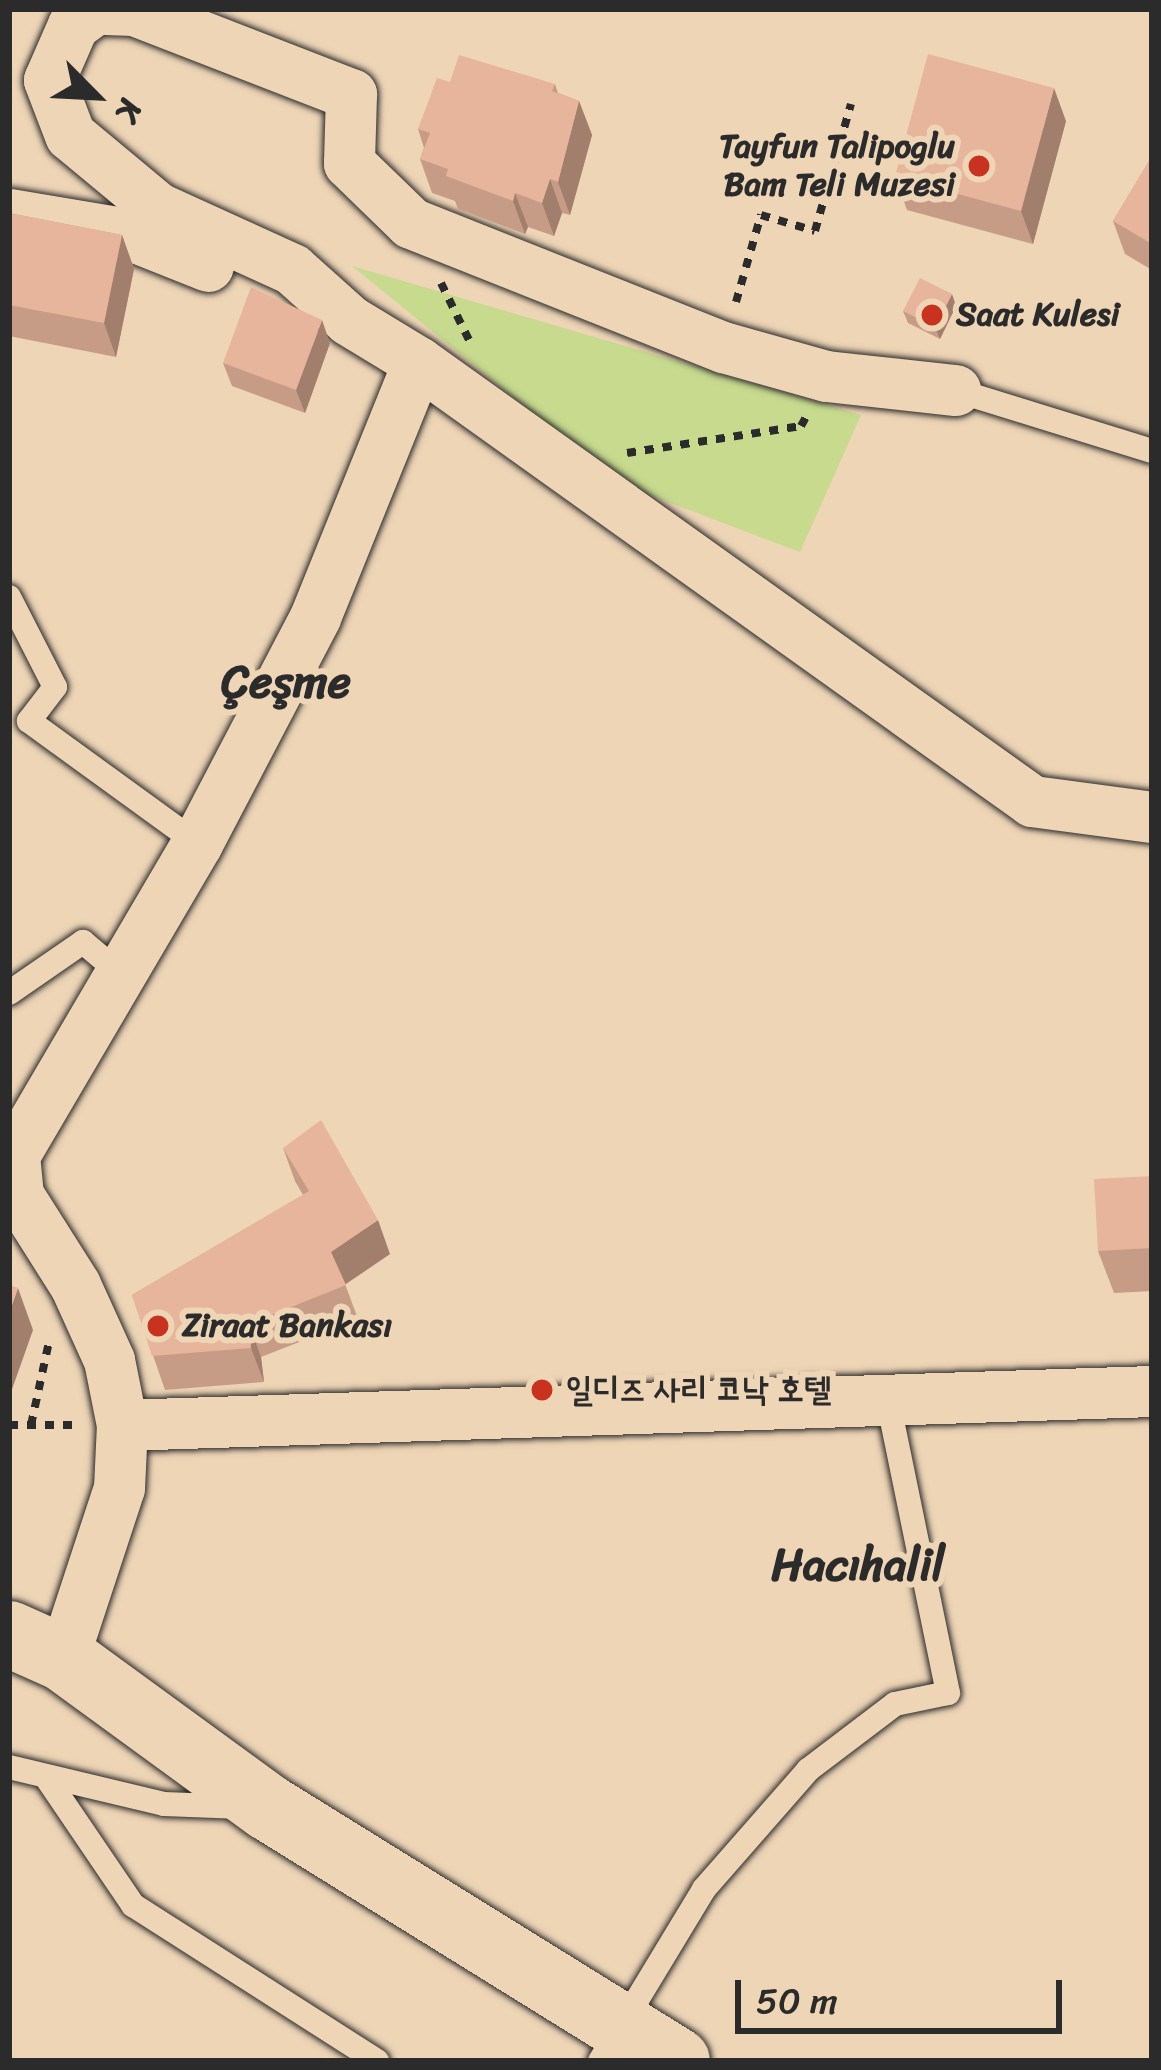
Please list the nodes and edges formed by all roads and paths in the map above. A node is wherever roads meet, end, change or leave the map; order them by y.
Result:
1 (95, 9) edge
2 (105, 9) edge
3 (851, 104) dead end
4 (9, 214) edge
5 (411, 223) junction
6 (349, 320) junction
7 (723, 346) junction
8 (478, 357) dead end
9 (418, 362) junction
10 (826, 376) junction
11 (955, 390) joint
12 (1152, 451) edge
13 (610, 455) dead end
14 (9, 598) edge
15 (1152, 817) edge
16 (196, 843) junction
17 (122, 975) junction
18 (9, 993) edge
19 (14, 1199) edge
20 (55, 1320) dead end
21 (1152, 1391) edge
22 (888, 1400) junction
23 (9, 1425) edge
24 (31, 1425) junction
25 (122, 1425) junction
26 (36, 1646) edge
27 (9, 1767) edge
28 (46, 1777) junction
29 (269, 1808) junction
30 (610, 2042) edge
31 (376, 2061) edge
32 (677, 2061) edge

1 - 6 street
2 - 5 street
3 - 7 path
4 - 6 street
5 - 7 street
5 - 8 path
6 - 9 street
7 - 10 street
9 - 15 street
9 - 16 street
10 - 11 street
10 - 13 path
11 - 12 lane
14 - 16 lane
16 - 17 street
17 - 18 lane
17 - 19 street
19 - 25 street
20 - 24 path
21 - 22 street
22 - 25 street
22 - 30 lane
23 - 24 path
24 - 25 path
25 - 26 street
26 - 29 main road
27 - 28 lane
28 - 29 lane
28 - 31 lane
29 - 30 main road
30 - 32 main road

